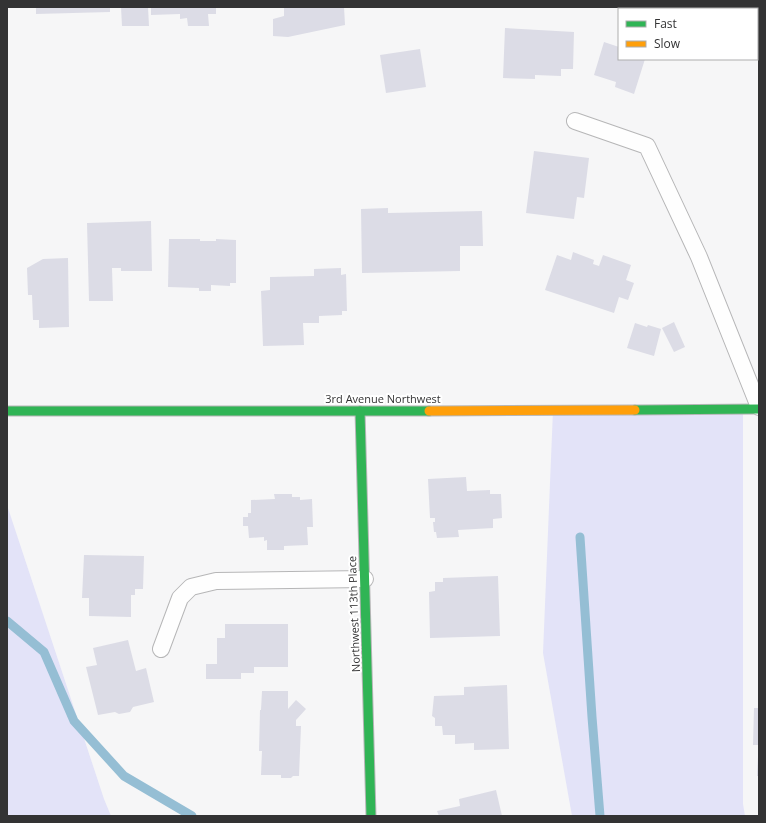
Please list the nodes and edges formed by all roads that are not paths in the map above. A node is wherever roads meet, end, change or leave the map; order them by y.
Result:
1 (575, 121) dead end
2 (759, 408) edge
3 (7, 411) edge
4 (360, 411) junction
5 (365, 579) junction
6 (161, 649) dead end
7 (371, 816) edge

1 - 2 lane
2 - 4 street, 3rd Avenue Northwest
3 - 4 street, 3rd Avenue Northwest
4 - 5 street, Northwest 113th Place
5 - 6 lane
5 - 7 street, Northwest 113th Place

